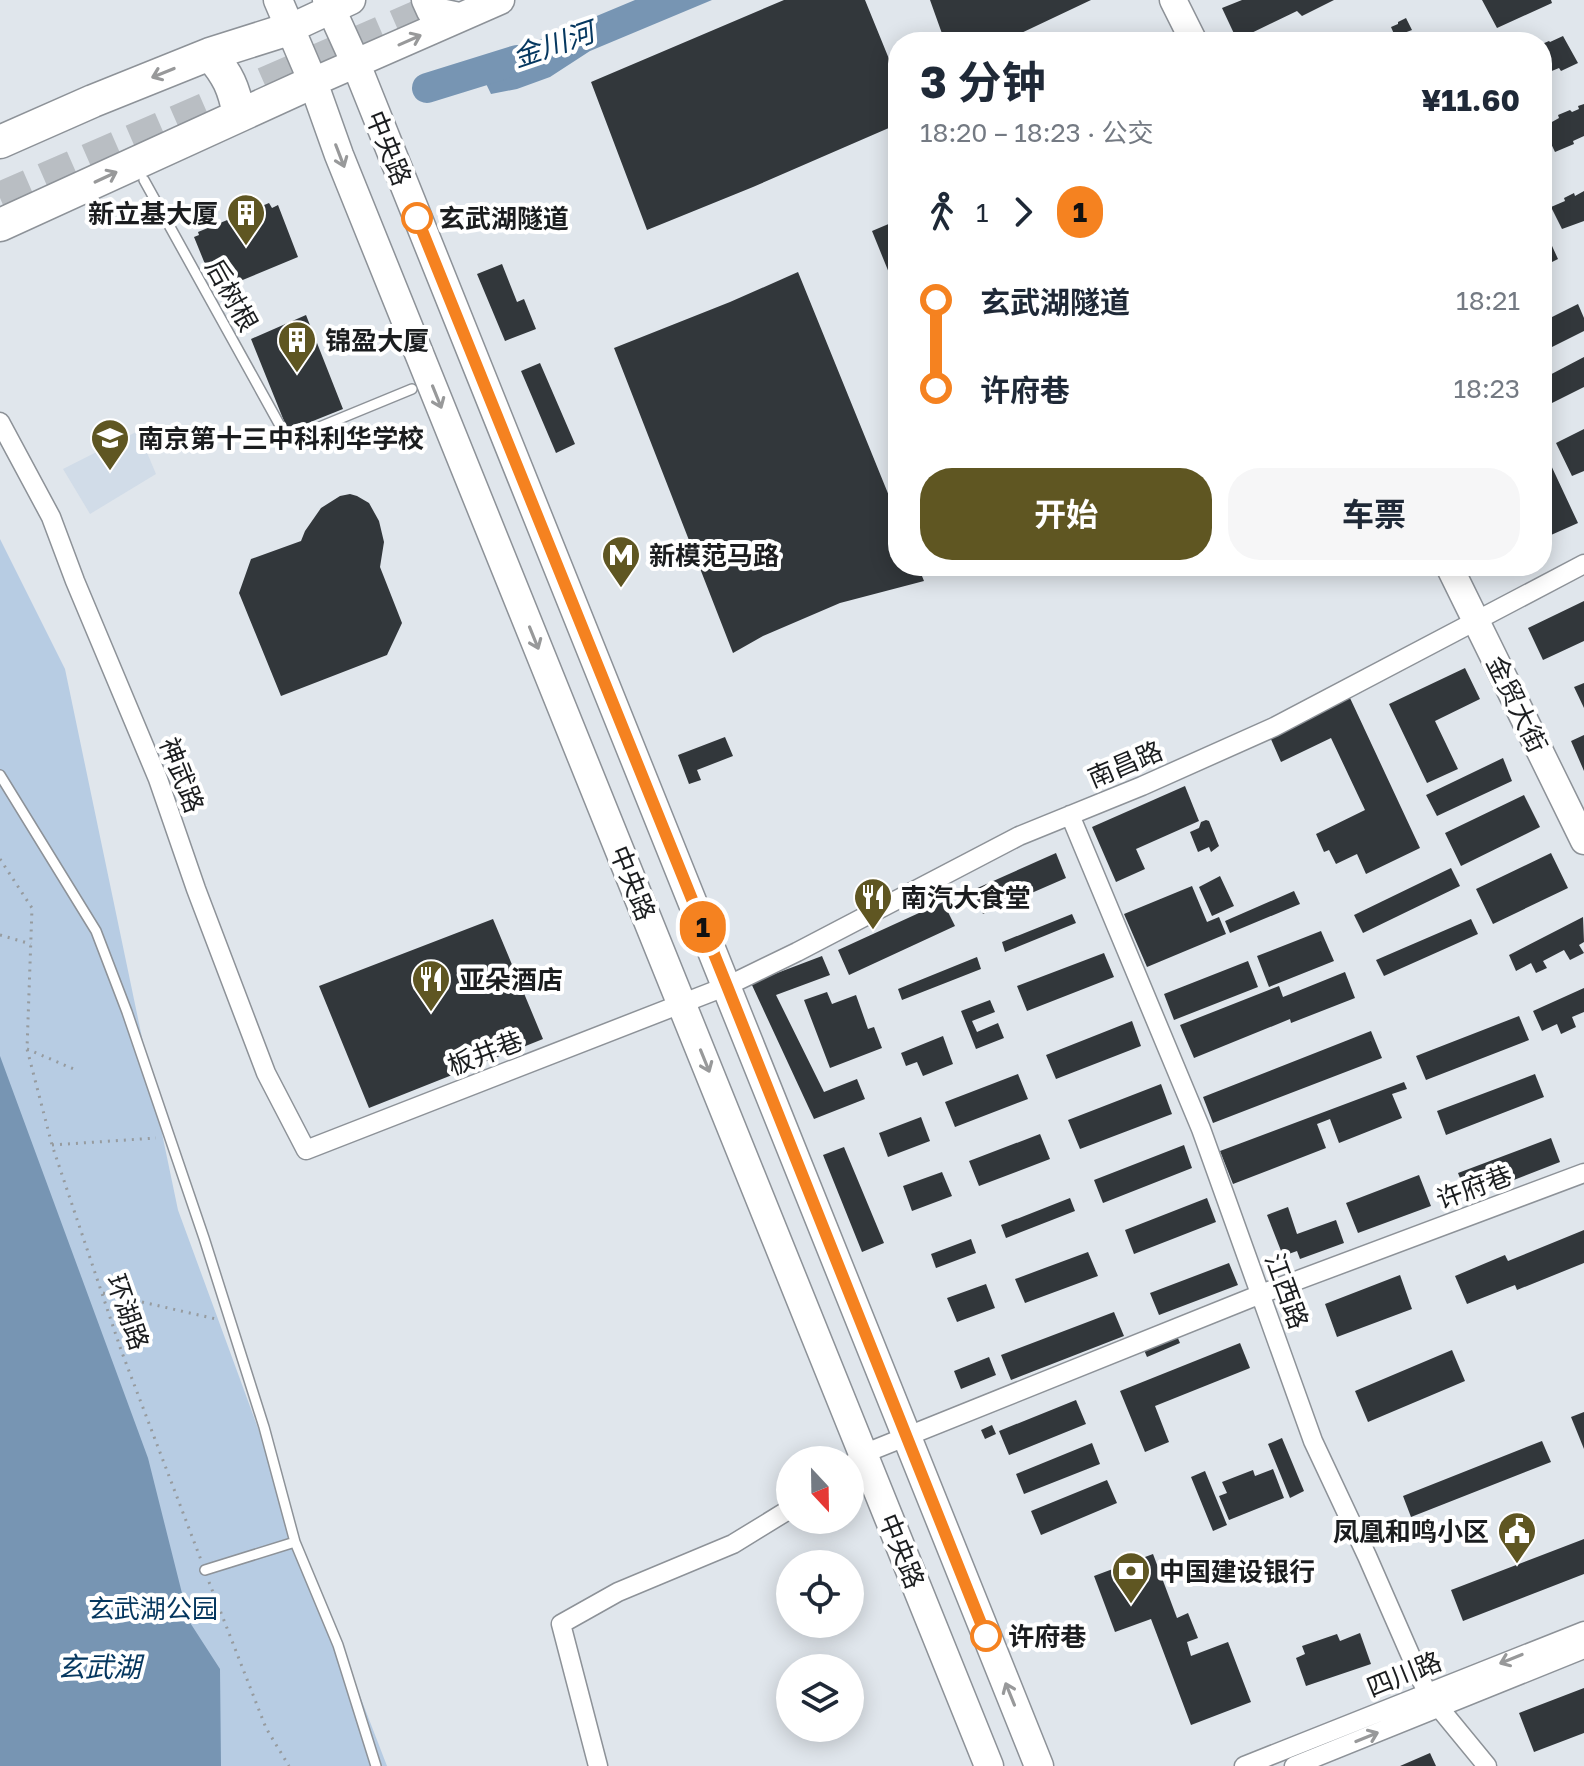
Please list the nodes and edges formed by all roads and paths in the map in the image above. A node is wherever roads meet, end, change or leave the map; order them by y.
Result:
1 (426, 0) edge
2 (500, 0) edge
3 (1173, 0) edge
4 (336, 3) edge
5 (284, 14) edge
6 (459, 17) junction
7 (1189, 32) edge
8 (210, 54) junction
9 (356, 64) junction
10 (313, 82) junction
11 (239, 115) junction
12 (0, 142) edge
13 (144, 180) dead end
14 (0, 225) edge
15 (412, 389) dead end
16 (4, 430) edge
17 (1584, 564) edge
18 (1454, 576) edge
19 (1476, 620) junction
20 (0, 775) edge
21 (1070, 815) junction
22 (1584, 841) edge
23 (0, 859) edge
24 (0, 935) edge
25 (31, 944) junction
26 (727, 986) junction
27 (682, 1004) junction
28 (27, 1049) junction
29 (76, 1070) dead end
30 (170, 1137) junction
31 (52, 1145) junction
32 (306, 1150) joint
33 (1584, 1173) edge
34 (103, 1293) junction
35 (1261, 1294) junction
36 (230, 1322) junction
37 (907, 1437) junction
38 (852, 1446) edge
39 (864, 1457) edge
40 (864, 1476) edge
41 (776, 1518) edge
42 (295, 1542) junction
43 (205, 1570) junction
44 (1584, 1631) edge
45 (1584, 1649) edge
46 (1427, 1693) junction
47 (1440, 1708) junction
48 (289, 1766) edge
49 (376, 1766) edge
50 (598, 1766) edge
51 (989, 1766) edge
52 (1039, 1766) edge
53 (1244, 1766) edge
54 (1294, 1766) edge
55 (1487, 1766) edge

1 - 6 main road
2 - 6 main road
3 - 7 street
4 - 5 main road
4 - 9 main road, 中央路
5 - 8 highway
5 - 10 main road, 中央路
9 -> 6 main road
8 - 11 highway
8 -> 12 highway
9 - 10 main road
9 - 26 main road, 中央路
10 - 11 highway
10 -> 27 main road, 中央路
14 -> 11 highway
13 - 15 lane, 后树根
16 - 32 street, 神武路
17 - 19 street, 南昌路
18 - 19 street, 金贸大街
19 - 21 street, 南昌路
19 - 22 street, 金贸大街
20 - 30 lane
21 - 26 street, 南昌路
21 - 35 street, 江西路
23 - 25 path, 环湖路
24 - 25 path
25 - 28 path, 环湖路
26 - 27 street, 南昌路
26 - 37 main road, 中央路
27 - 32 street, 板井巷
27 -> 38 main road, 中央路
28 - 29 path
28 - 31 path, 环湖路
30 - 31 path
30 - 36 lane
31 - 34 path, 环湖路
33 - 35 street, 许府巷
34 - 36 path
34 - 43 path, 环湖路
35 - 37 street, 许府巷
35 - 46 street, 江西路
36 - 42 lane
37 - 39 street, 许府巷
52 -> 37 main road, 中央路
40 - 51 main road, 中央路
41 - 50 street
42 - 43 lane
42 - 49 lane
43 - 48 path, 环湖路
44 -> 46 street, 四川路
45 - 47 street, 四川路
46 - 47 street, 江西路
46 - 53 street, 四川路
54 -> 47 street, 四川路
47 - 55 street, 江西路

